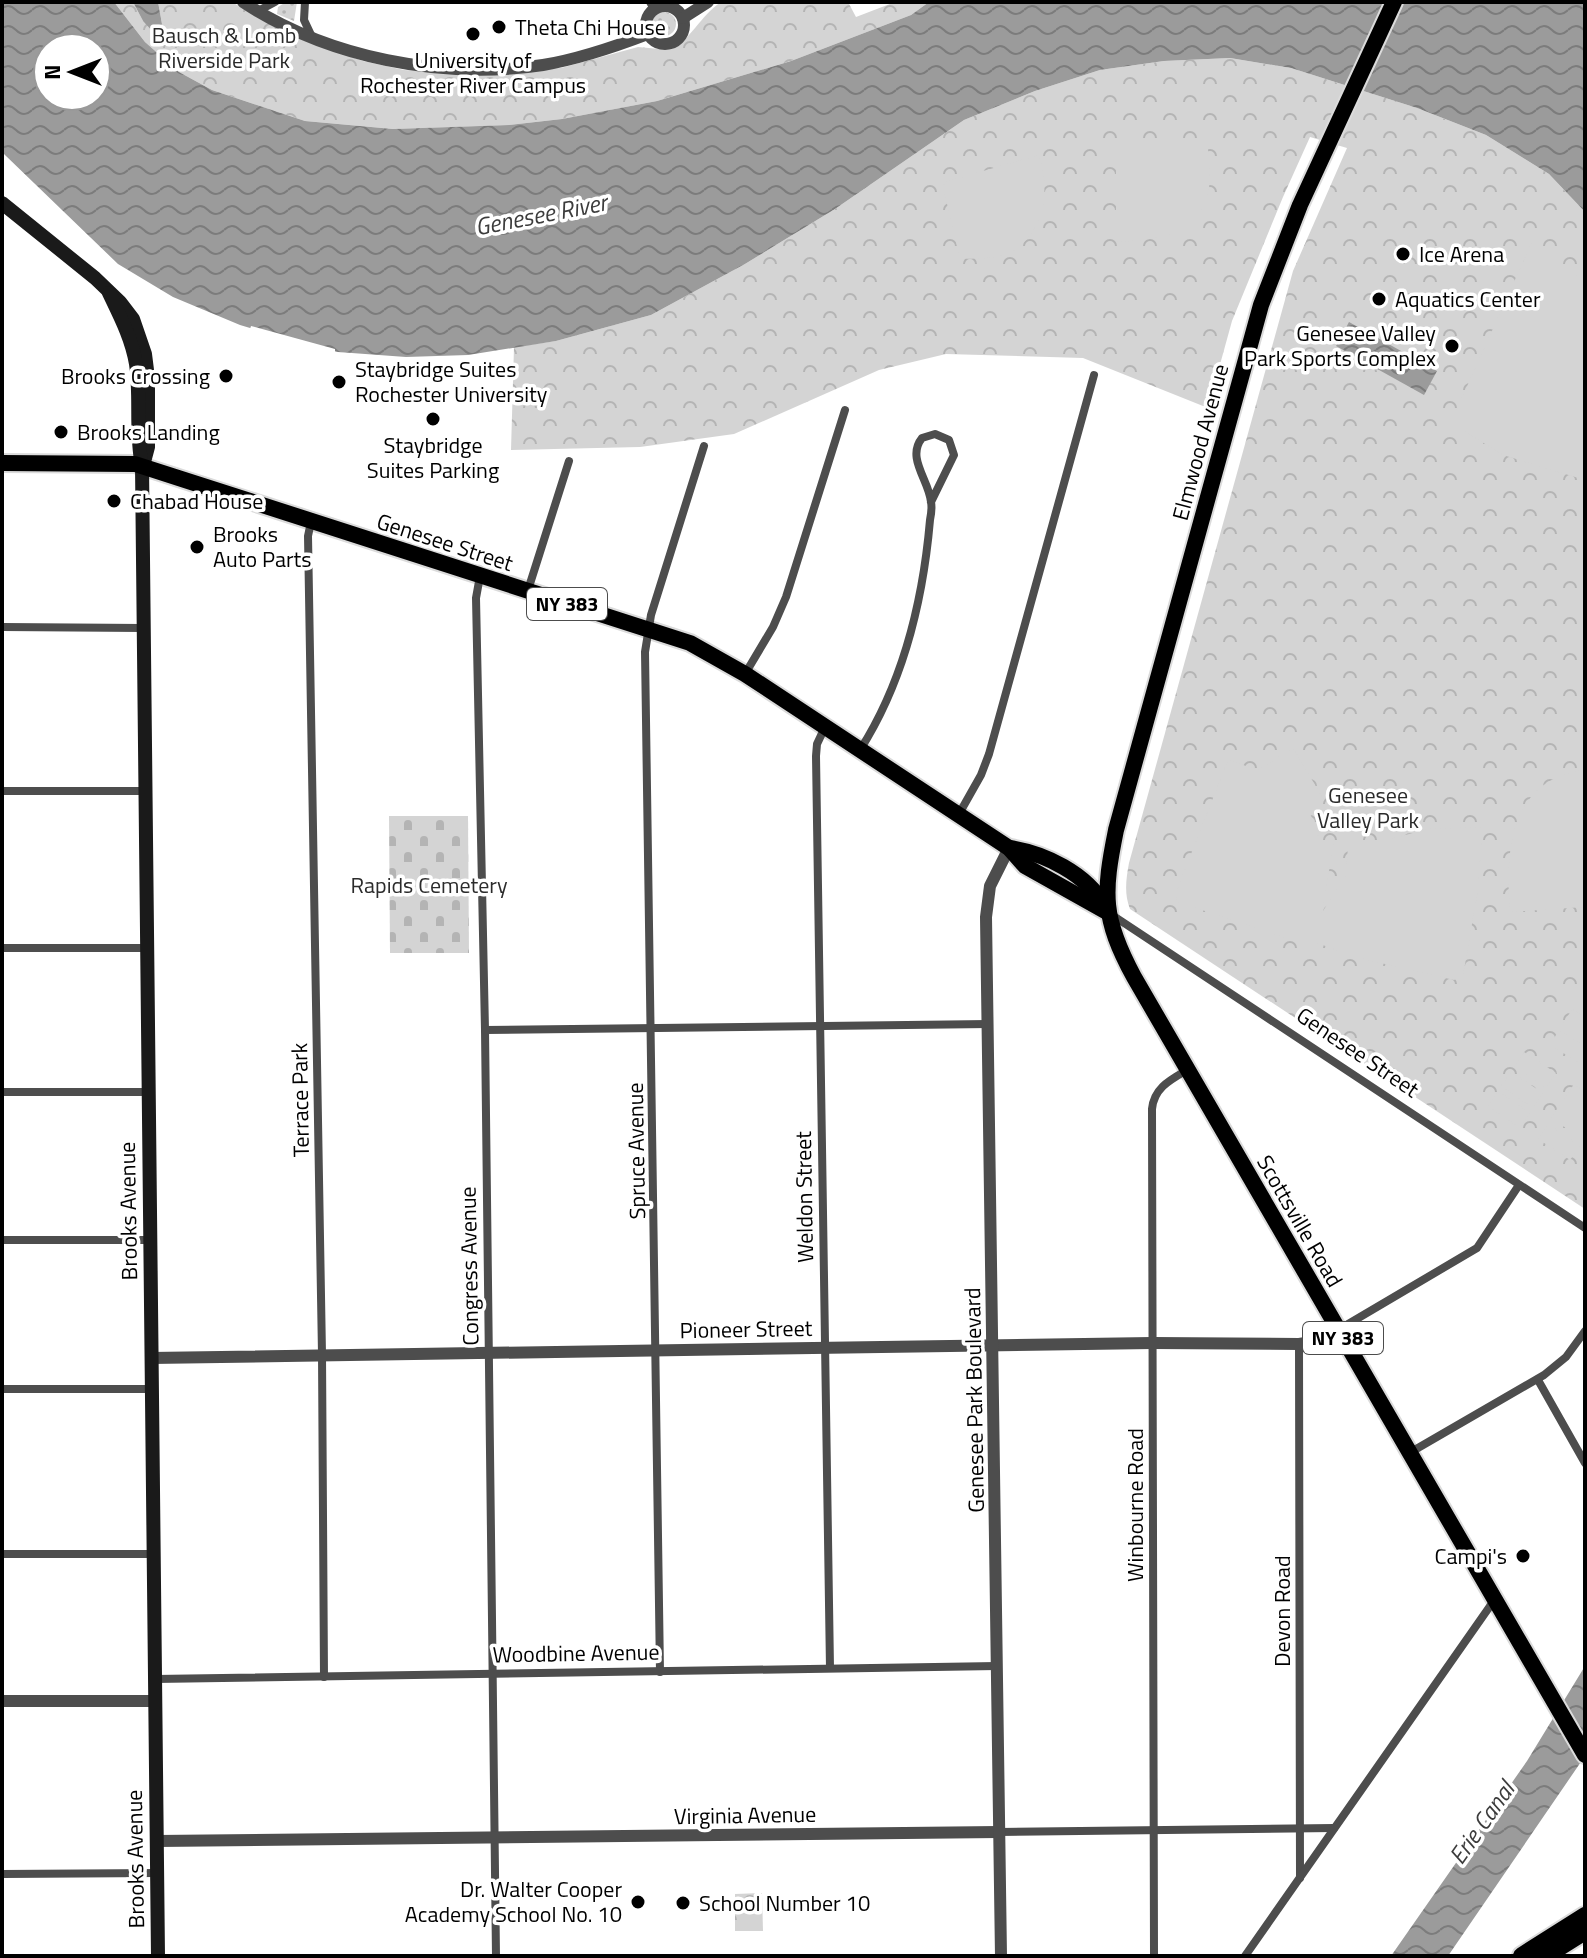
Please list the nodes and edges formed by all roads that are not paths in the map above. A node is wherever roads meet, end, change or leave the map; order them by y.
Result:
1 (243, 2) edge
2 (275, 2) edge
3 (305, 2) edge
4 (708, 2) edge
5 (1394, 2) edge
6 (652, 6) edge
7 (258, 12) junction
8 (683, 18) junction
9 (648, 34) junction
10 (312, 37) junction
11 (2, 203) edge
12 (1094, 375) dead end
13 (845, 410) dead end
14 (704, 446) dead end
15 (569, 461) dead end
16 (2, 463) edge
17 (142, 466) junction
18 (931, 502) junction
19 (311, 522) junction
20 (480, 576) junction
21 (528, 591) junction
22 (2, 627) edge
23 (143, 628) junction
24 (647, 629) junction
25 (745, 674) junction
26 (825, 727) junction
27 (860, 750) junction
28 (2, 791) edge
29 (145, 791) junction
30 (958, 814) junction
31 (1009, 848) junction
32 (1107, 912) junction
33 (2, 948) edge
34 (147, 948) junction
35 (989, 1024) junction
36 (820, 1026) junction
37 (652, 1029) junction
38 (485, 1030) junction
39 (1187, 1070) junction
40 (2, 1092) edge
41 (148, 1092) junction
42 (1519, 1185) junction
43 (1585, 1228) edge
44 (2, 1240) edge
45 (150, 1240) junction
46 (1338, 1330) junction
47 (1585, 1331) edge
48 (1152, 1343) junction
49 (1299, 1344) junction
50 (993, 1346) junction
51 (824, 1348) junction
52 (656, 1351) junction
53 (488, 1353) junction
54 (322, 1354) junction
55 (151, 1358) junction
56 (1538, 1380) junction
57 (2, 1389) edge
58 (152, 1389) junction
59 (1411, 1452) junction
60 (1585, 1463) edge
61 (2, 1554) edge
62 (154, 1554) junction
63 (1495, 1598) junction
64 (997, 1666) junction
65 (830, 1668) junction
66 (660, 1672) junction
67 (493, 1674) junction
68 (324, 1677) junction
69 (155, 1679) junction
70 (2, 1701) edge
71 (155, 1701) junction
72 (1585, 1755) edge
73 (1334, 1828) junction
74 (1301, 1829) junction
75 (1154, 1830) junction
76 (999, 1832) junction
77 (495, 1837) junction
78 (157, 1841) junction
79 (158, 1873) junction
80 (2, 1874) edge
81 (1300, 1878) junction
82 (1585, 1916) edge
83 (1585, 1931) edge
84 (158, 1956) edge
85 (496, 1956) edge
86 (1001, 1956) edge
87 (1154, 1956) edge
88 (1245, 1956) edge
89 (1522, 1956) edge
90 (1545, 1956) edge

1 - 7 street
2 - 7 street
3 - 10 street
4 - 8 street
5 - 32 main road, Elmwood Avenue
6 - 8 street
6 - 9 street
7 - 10 street
8 - 9 street
9 - 10 street
11 - 17 main road, Brooks Avenue
12 - 30 street
13 - 25 street
14 - 24 street, Spruce Avenue
15 - 21 street
16 - 17 main road, Genesee Street
17 - 19 main road, Genesee Street / NY 383
17 - 23 main road, Brooks Avenue
18 - 18 street
18 - 27 street
19 - 20 main road, Genesee Street / NY 383
19 - 54 street, Terrace Park
20 - 21 main road, Genesee Street / NY 383
20 - 38 street, Congress Avenue
21 - 24 main road, Genesee Street / NY 383
22 - 23 street
23 - 29 main road, Brooks Avenue
24 - 25 main road, Genesee Street / NY 383
24 - 37 street, Spruce Avenue
25 - 26 main road, Genesee Street / NY 383
26 - 27 main road, Genesee Street / NY 383
26 - 36 street, Weldon Street
27 - 30 main road, Genesee Street / NY 383
28 - 29 street
29 - 34 main road, Brooks Avenue
30 - 31 main road, Genesee Street / NY 383
31 - 32 main road, Genesee Street / NY 383
31 - 35 street, Genesee Park Boulevard
32 - 39 main road, Scottsville Road / NY 383
32 - 42 street, Genesee Street
33 - 34 street
34 - 41 main road, Brooks Avenue
35 - 36 street
35 - 50 street, Genesee Park Boulevard
36 - 37 street
36 - 51 street, Weldon Street
37 - 38 street
37 - 52 street, Spruce Avenue
38 - 53 street, Congress Avenue
39 - 46 main road, Scottsville Road / NY 383
39 - 48 street, Winbourne Road
40 - 41 street
41 - 45 main road, Brooks Avenue
42 - 43 street, Genesee Street
42 - 46 street
44 - 45 street
45 - 55 main road, Brooks Avenue
46 - 49 street, Pioneer Street
46 - 59 main road, Scottsville Road / NY 383
47 - 56 street
48 - 49 street, Pioneer Street
48 - 50 street, Pioneer Street
48 - 75 street, Winbourne Road
49 - 74 street, Devon Road
50 - 51 street, Pioneer Street
50 - 64 street, Genesee Park Boulevard
51 - 52 street, Pioneer Street
51 - 65 street, Weldon Street
52 - 53 street, Pioneer Street
52 - 66 street, Spruce Avenue
53 - 54 street, Pioneer Street
53 - 67 street, Congress Avenue
54 - 55 street, Pioneer Street
54 - 68 street, Terrace Park
55 - 58 main road, Brooks Avenue
56 - 59 street
56 - 60 street
57 - 58 street
58 - 62 main road, Brooks Avenue
59 - 63 main road, Scottsville Road / NY 383
61 - 62 street
62 - 69 main road, Brooks Avenue
63 - 72 main road, Scottsville Road / NY 383
63 - 73 street
64 - 65 street, Woodbine Avenue
64 - 76 street, Genesee Park Boulevard
65 - 66 street, Woodbine Avenue
66 - 67 street, Woodbine Avenue
67 - 68 street, Woodbine Avenue
67 - 77 street, Congress Avenue
68 - 69 street, Woodbine Avenue
69 - 71 main road, Brooks Avenue
70 - 71 street
71 - 78 main road, Brooks Avenue
73 - 74 street, Virginia Avenue
73 - 81 street
74 - 75 street, Virginia Avenue
74 - 81 street, Devon Road
75 - 76 street, Virginia Avenue
75 - 87 street, Winbourne Road
76 - 77 street, Virginia Avenue
76 - 86 street, Genesee Park Boulevard
77 - 78 street, Virginia Avenue
77 - 85 street, Congress Avenue
78 - 79 main road, Brooks Avenue
79 - 80 street
79 - 84 main road, Brooks Avenue
81 - 88 street
82 - 89 highway
83 - 90 highway

